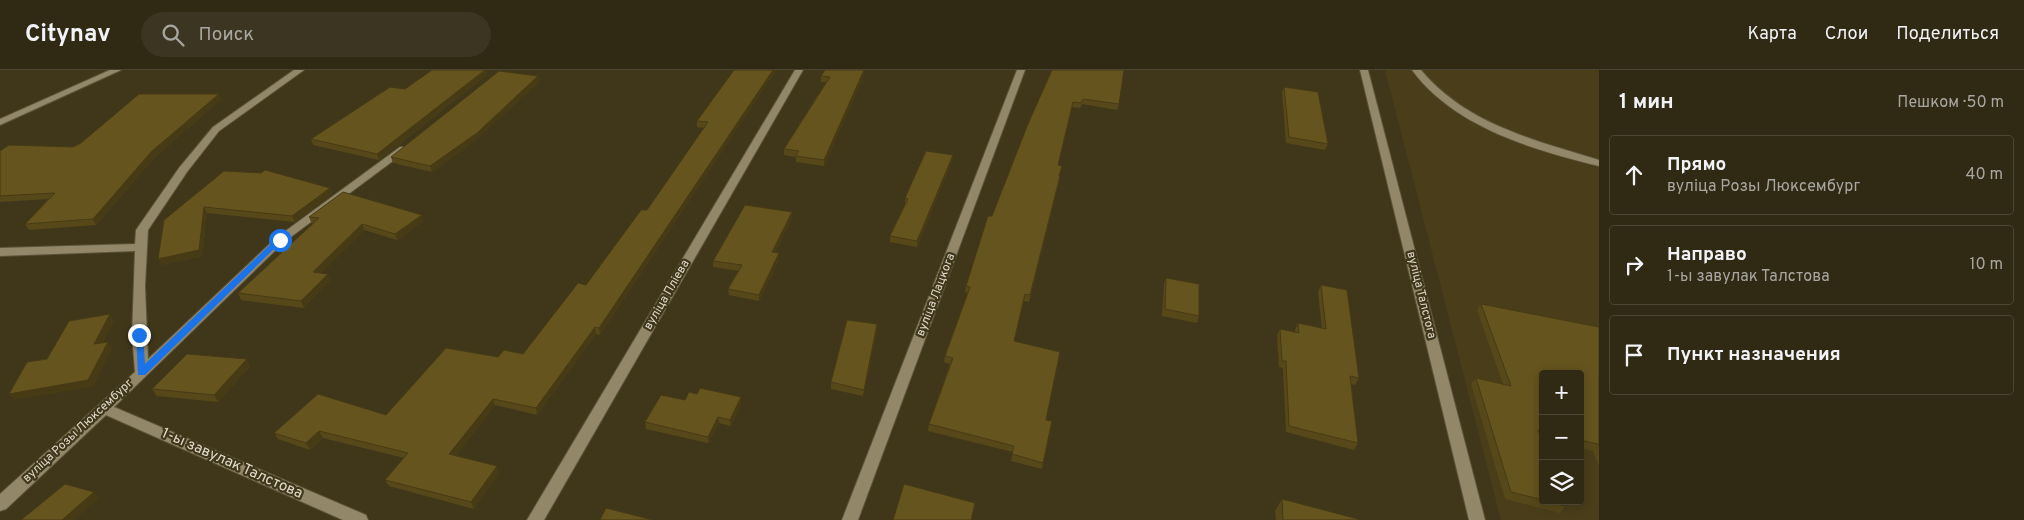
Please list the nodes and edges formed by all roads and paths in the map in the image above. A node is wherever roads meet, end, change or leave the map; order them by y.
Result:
1 (117, 70) edge
2 (300, 70) edge
3 (799, 70) edge
4 (1021, 70) edge
5 (1364, 70) edge
6 (1416, 70) edge
7 (0, 122) edge
8 (411, 144) edge
9 (1599, 163) edge
10 (141, 247) junction
11 (0, 252) edge
12 (142, 373) junction
13 (103, 408) junction
14 (0, 504) edge
15 (360, 520) edge
16 (535, 520) edge
17 (850, 520) edge
18 (1477, 520) edge

1 - 7 street
2 - 10 street
3 - 16 street, вуліца Пліева
4 - 17 street, вуліца Лацкога
5 - 18 street, вуліца Талстога
6 - 9 street
8 - 12 street, вуліца Розы Люксембург
10 - 11 street
10 - 12 street
12 - 13 street, вуліца Розы Люксембург
13 - 14 street, вуліца Розы Люксембург
13 - 15 street, 1-ы завулак Талстова

